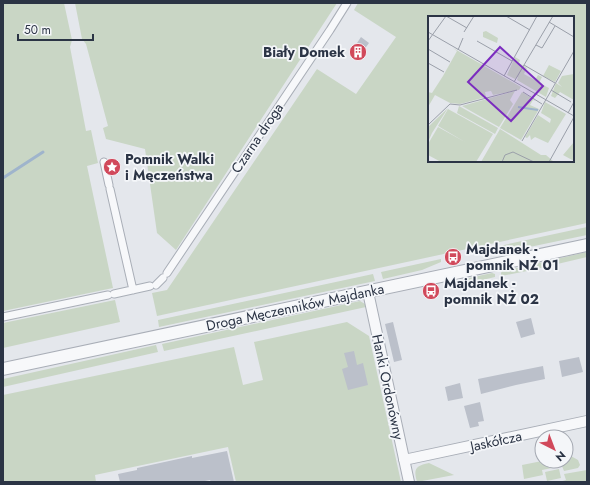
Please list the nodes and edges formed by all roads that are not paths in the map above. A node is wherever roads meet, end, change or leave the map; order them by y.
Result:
1 (347, 3) edge
2 (104, 162) dead end
3 (587, 245) edge
4 (133, 290) junction
5 (368, 292) junction
6 (3, 317) edge
7 (3, 369) edge
8 (587, 421) edge
9 (404, 460) junction
10 (409, 482) edge

1 - 4 street, Czarna droga
2 - 4 street
3 - 5 street, Droga Męczenników Majdanka
4 - 6 street
5 - 7 street, Droga Męczenników Majdanka
5 - 9 street, Hanki Ordonówny
8 - 9 street, Jaskółcza
9 - 10 street, Hanki Ordonówny

